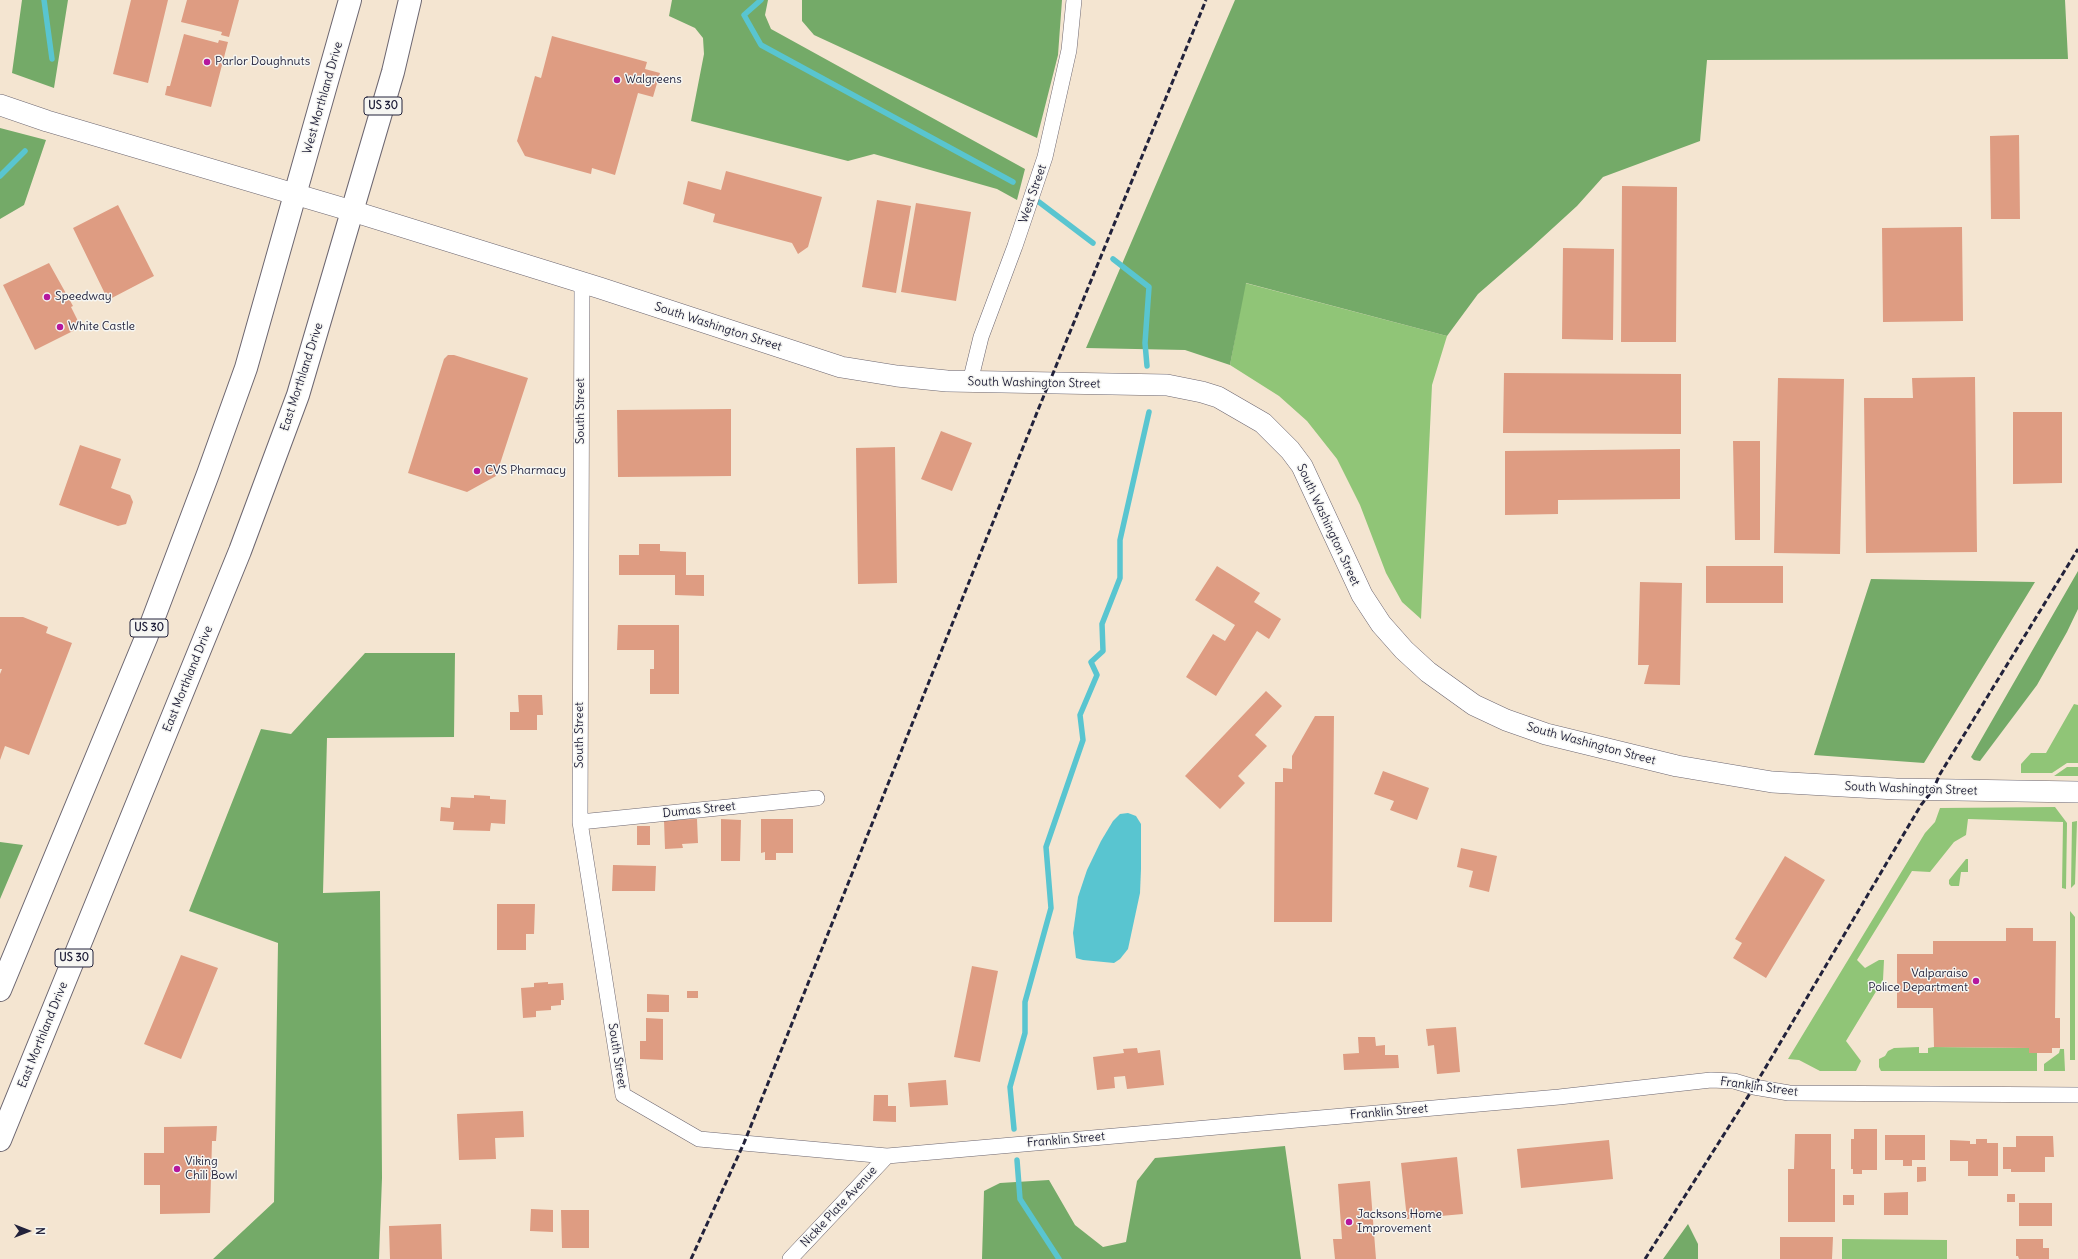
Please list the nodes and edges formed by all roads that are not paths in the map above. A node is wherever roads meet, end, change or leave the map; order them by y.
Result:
1 (350, 0) edge
2 (410, 0) edge
3 (1074, 0) edge
4 (0, 104) edge
5 (296, 195) junction
6 (352, 211) junction
7 (582, 283) junction
8 (970, 382) junction
9 (2078, 792) edge
10 (817, 798) dead end
11 (580, 822) junction
12 (0, 990) edge
13 (2078, 1095) edge
14 (699, 1139) joint
15 (0, 1140) edge
16 (887, 1156) junction
17 (790, 1259) edge

1 - 5 highway, West Morthland Drive / US 30
2 - 6 highway, US 30
3 - 8 street, West Street
4 - 5 main road, South Washington Street
5 - 6 main road, South Washington Street
5 - 12 highway, US 30
6 - 7 main road, South Washington Street
6 - 15 highway, East Morthland Drive / US 30
7 - 8 main road, South Washington Street
7 - 11 street, South Street
8 - 9 main road, South Washington Street
10 - 11 street, Dumas Street
11 - 14 street, South Street
13 - 16 street, Franklin Street
14 - 16 street, Franklin Street
16 - 17 street, Nickle Plate Avenue

